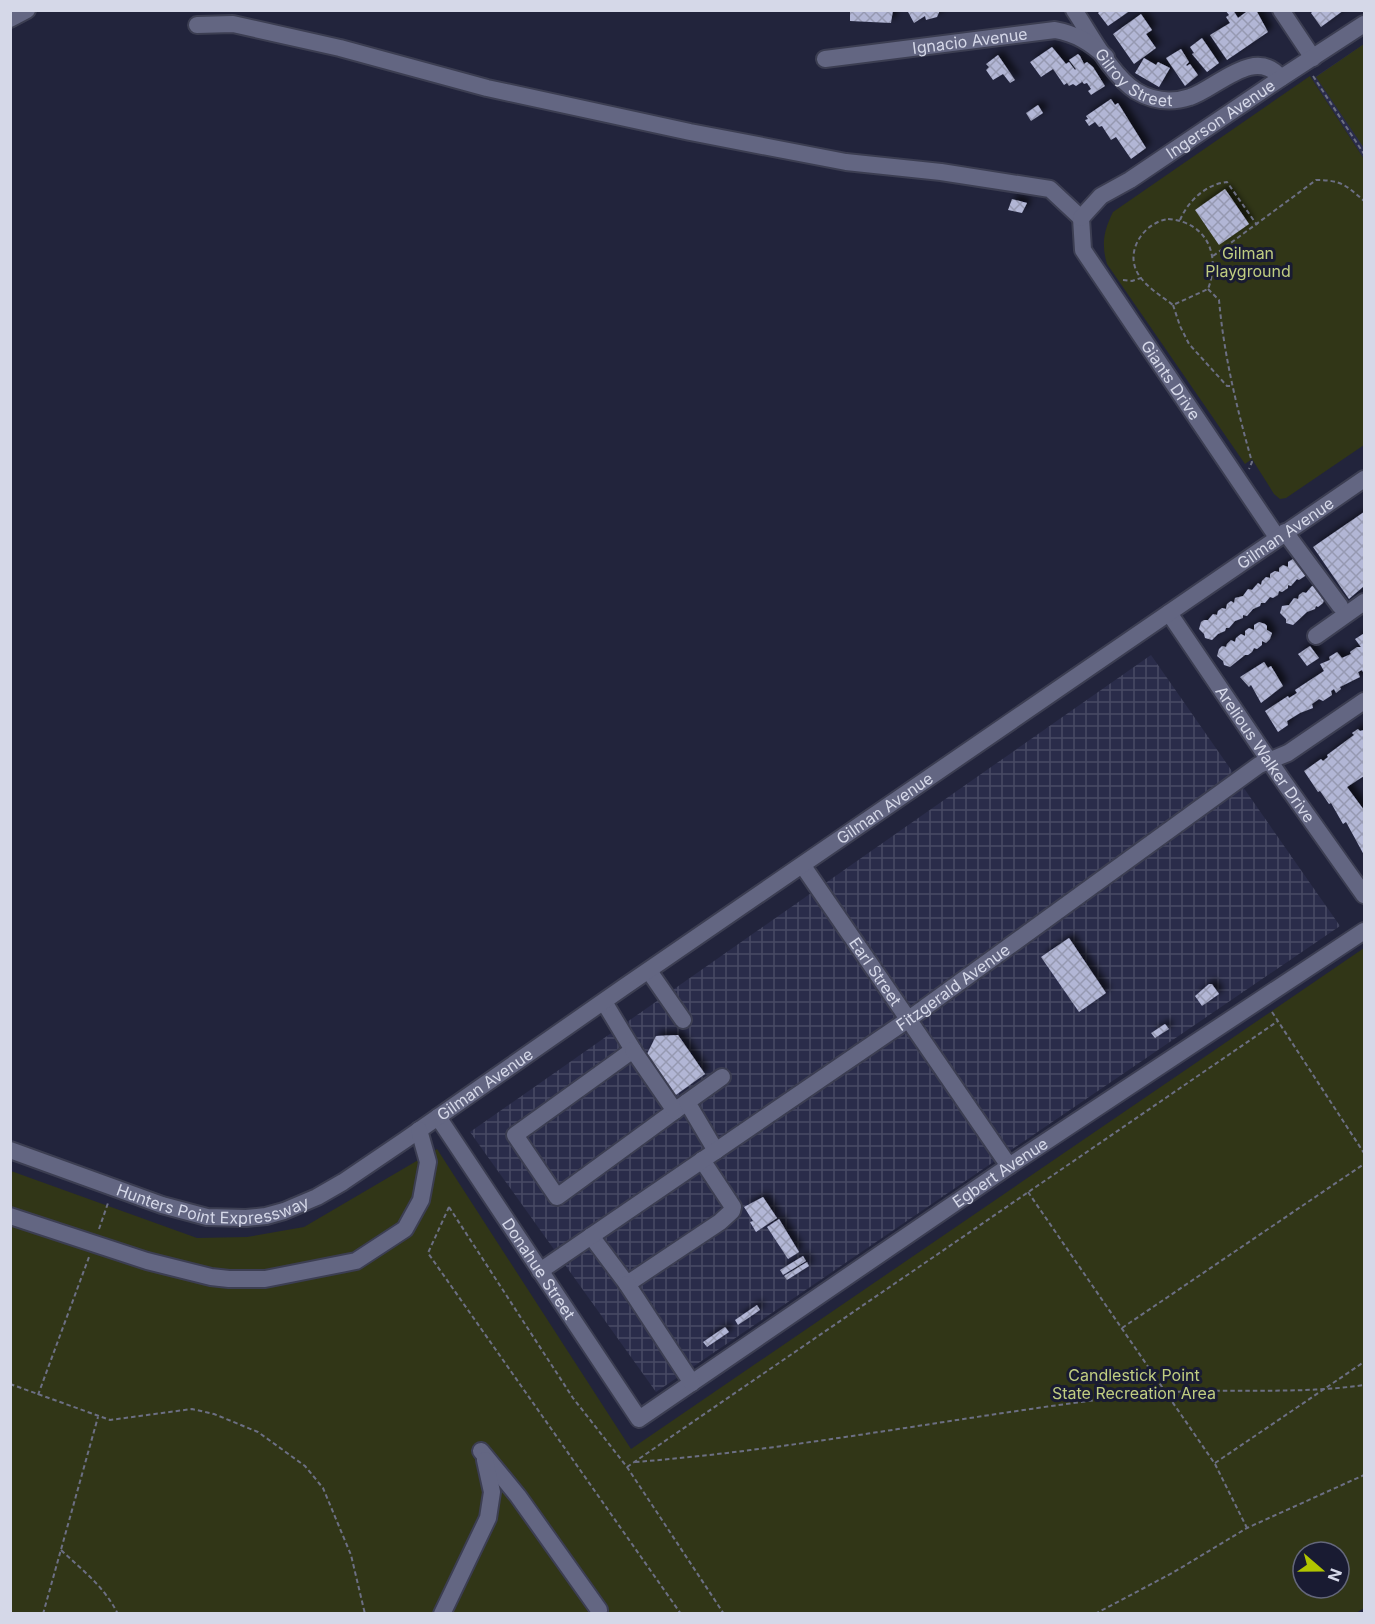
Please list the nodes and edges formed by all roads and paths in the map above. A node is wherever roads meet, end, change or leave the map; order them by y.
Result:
1 (27, 10) edge
2 (1074, 10) edge
3 (1281, 10) edge
4 (10, 19) edge
5 (1365, 24) edge
6 (197, 25) dead end
7 (1106, 57) junction
8 (1313, 58) junction
9 (825, 59) dead end
10 (1281, 78) junction
11 (1365, 154) edge
12 (1365, 201) edge
13 (1081, 218) junction
14 (1180, 220) junction
15 (1257, 225) junction
16 (1214, 256) junction
17 (1208, 289) junction
18 (1173, 305) junction
19 (1232, 386) junction
20 (1365, 479) edge
21 (1242, 485) junction
22 (1281, 535) junction
23 (1365, 602) edge
24 (1340, 606) dead end
25 (1170, 613) junction
26 (1316, 636) dead end
27 (1365, 701) edge
28 (1270, 761) junction
29 (803, 866) junction
30 (1365, 895) edge
31 (1365, 931) edge
32 (649, 971) junction
33 (1262, 997) junction
34 (604, 1002) junction
35 (909, 1019) junction
36 (683, 1020) dead end
37 (1278, 1021) junction
38 (633, 1050) junction
39 (722, 1077) dead end
40 (681, 1106) junction
41 (438, 1118) junction
42 (419, 1130) junction
43 (405, 1140) joint
44 (10, 1150) edge
45 (1365, 1153) edge
46 (709, 1156) junction
47 (1365, 1164) edge
48 (1009, 1166) junction
49 (113, 1188) junction
50 (1028, 1192) junction
51 (10, 1216) edge
52 (591, 1236) junction
53 (94, 1243) junction
54 (540, 1271) junction
55 (627, 1284) junction
56 (1122, 1328) junction
57 (1365, 1362) edge
58 (692, 1383) junction
59 (10, 1384) edge
60 (1365, 1385) edge
61 (1325, 1389) junction
62 (1165, 1392) junction
63 (38, 1395) junction
64 (98, 1417) junction
65 (639, 1419) joint
66 (634, 1462) junction
67 (1215, 1464) junction
68 (627, 1467) junction
69 (1365, 1475) edge
70 (1247, 1528) junction
71 (61, 1550) junction
72 (599, 1610) dead end
73 (43, 1614) edge
74 (118, 1614) edge
75 (364, 1614) edge
76 (442, 1614) edge
77 (681, 1614) edge
78 (724, 1614) edge
79 (1095, 1614) edge

1 - 4 street
2 - 7 street, Gilroy Street
3 - 8 street
5 - 8 street, Ingerson Avenue
6 - 13 street
7 - 9 street, Ignacio Avenue
7 - 10 street, Gilroy Street
8 - 10 street, Ingerson Avenue
8 - 11 path
10 - 13 street, Ingerson Avenue
12 - 15 path
13 - 21 street, Giants Drive
14 - 15 path
14 - 16 path
14 - 18 path
15 - 16 path
16 - 17 path
17 - 18 path
17 - 19 path
18 - 19 path
19 - 21 path
20 - 22 street, Gilman Avenue
21 - 22 street, Giants Drive
22 - 24 street, Giants Drive
22 - 25 street, Gilman Avenue
23 - 26 street
25 - 28 street, Arelious Walker Drive
25 - 29 street, Gilman Avenue
27 - 28 street, Fitzgerald Avenue
28 - 30 street, Arelious Walker Drive
28 - 35 street, Fitzgerald Avenue
29 - 32 street, Gilman Avenue
29 - 35 street, Earl Street
31 - 33 street, Egbert Avenue
32 - 34 street, Gilman Avenue
32 - 36 street
33 - 37 path
33 - 48 street, Egbert Avenue
34 - 38 street
34 - 41 street, Gilman Avenue
35 - 46 street, Fitzgerald Avenue
35 - 48 street, Earl Street
37 - 45 path
37 - 50 path
38 - 40 street
38 - 40 street
39 - 40 street
40 - 46 street
41 - 42 street, Gilman Avenue
41 - 54 street, Donahue Street
42 - 43 street, Gilman Avenue
42 - 53 street
43 - 49 street, Hunters Point Expressway
44 - 49 street, Hunters Point Expressway
46 - 52 street, Fitzgerald Avenue
46 - 55 street
47 - 56 path
48 - 58 street, Egbert Avenue
49 - 53 path
50 - 56 path
50 - 66 path
51 - 53 street
52 - 54 street, Fitzgerald Avenue
52 - 55 street
53 - 63 path
54 - 65 street, Donahue Street
55 - 58 street
56 - 62 path
57 - 61 path
58 - 65 street, Egbert Avenue
59 - 63 path
60 - 61 path
61 - 62 path
61 - 67 path
62 - 66 path
62 - 67 path
63 - 64 path
64 - 71 path
64 - 75 path
66 - 68 path
67 - 70 path
68 - 77 path
68 - 78 path
69 - 70 path
70 - 79 path
71 - 73 path
71 - 74 path
72 - 76 street

